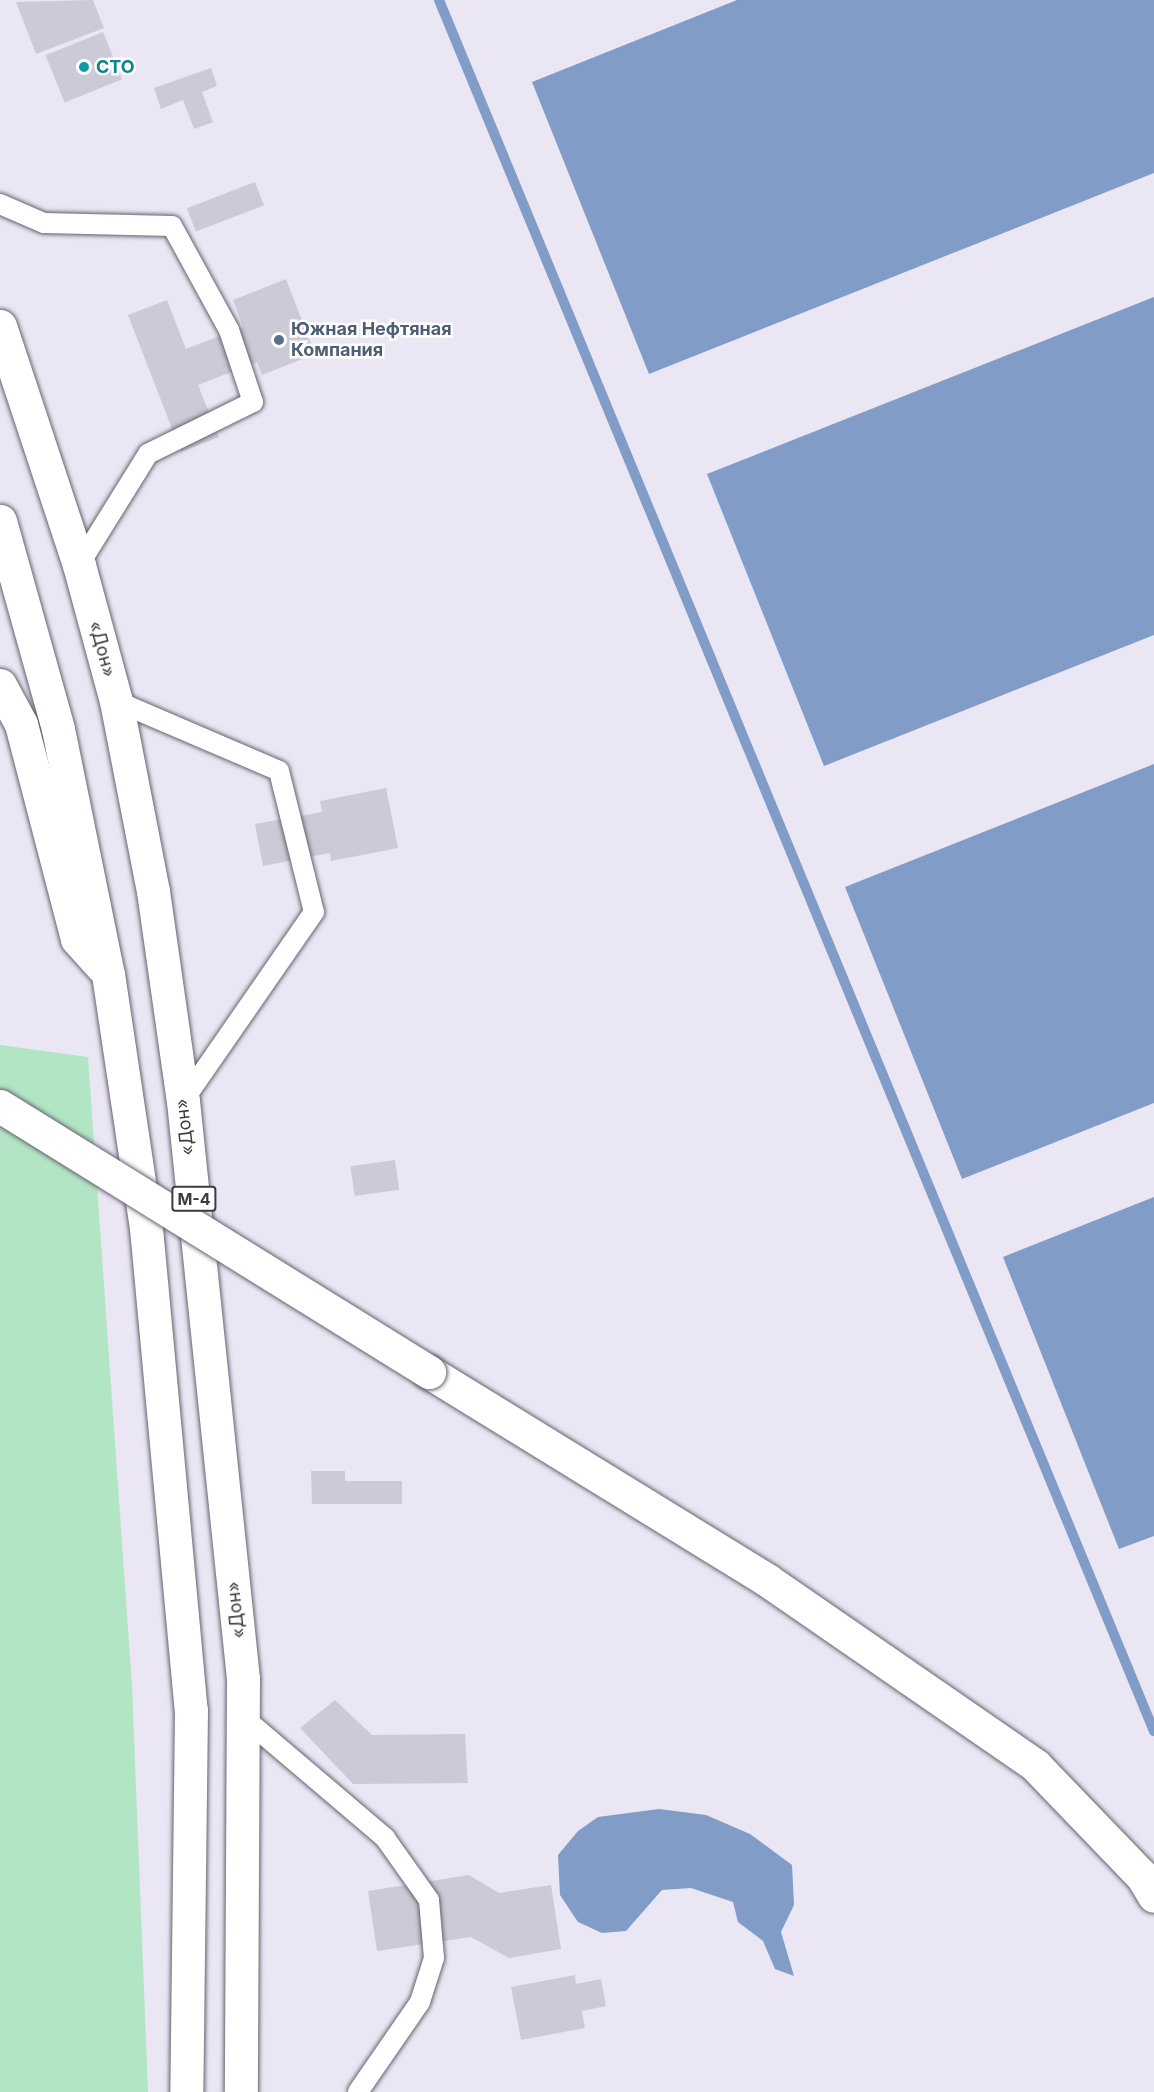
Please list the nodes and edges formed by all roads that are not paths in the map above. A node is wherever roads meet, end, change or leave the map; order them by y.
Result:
1 (0, 204) edge
2 (0, 326) edge
3 (0, 521) edge
4 (79, 565) junction
5 (0, 685) edge
6 (116, 701) junction
7 (108, 974) junction
8 (183, 1101) junction
9 (0, 1106) edge
10 (243, 1718) junction
11 (1154, 1896) edge
12 (186, 2092) edge
13 (241, 2092) edge
14 (358, 2092) edge

1 - 4 lane
2 - 4 highway, «Дон» / М-4
3 - 7 highway, М-4
4 - 6 highway, «Дон» / М-4
5 - 7 highway
6 - 8 highway, «Дон» / М-4
6 - 8 lane
7 - 12 highway, М-4
8 - 10 highway, «Дон» / М-4
9 - 11 highway, bridge
10 - 13 highway, «Дон» / М-4
10 - 14 lane

